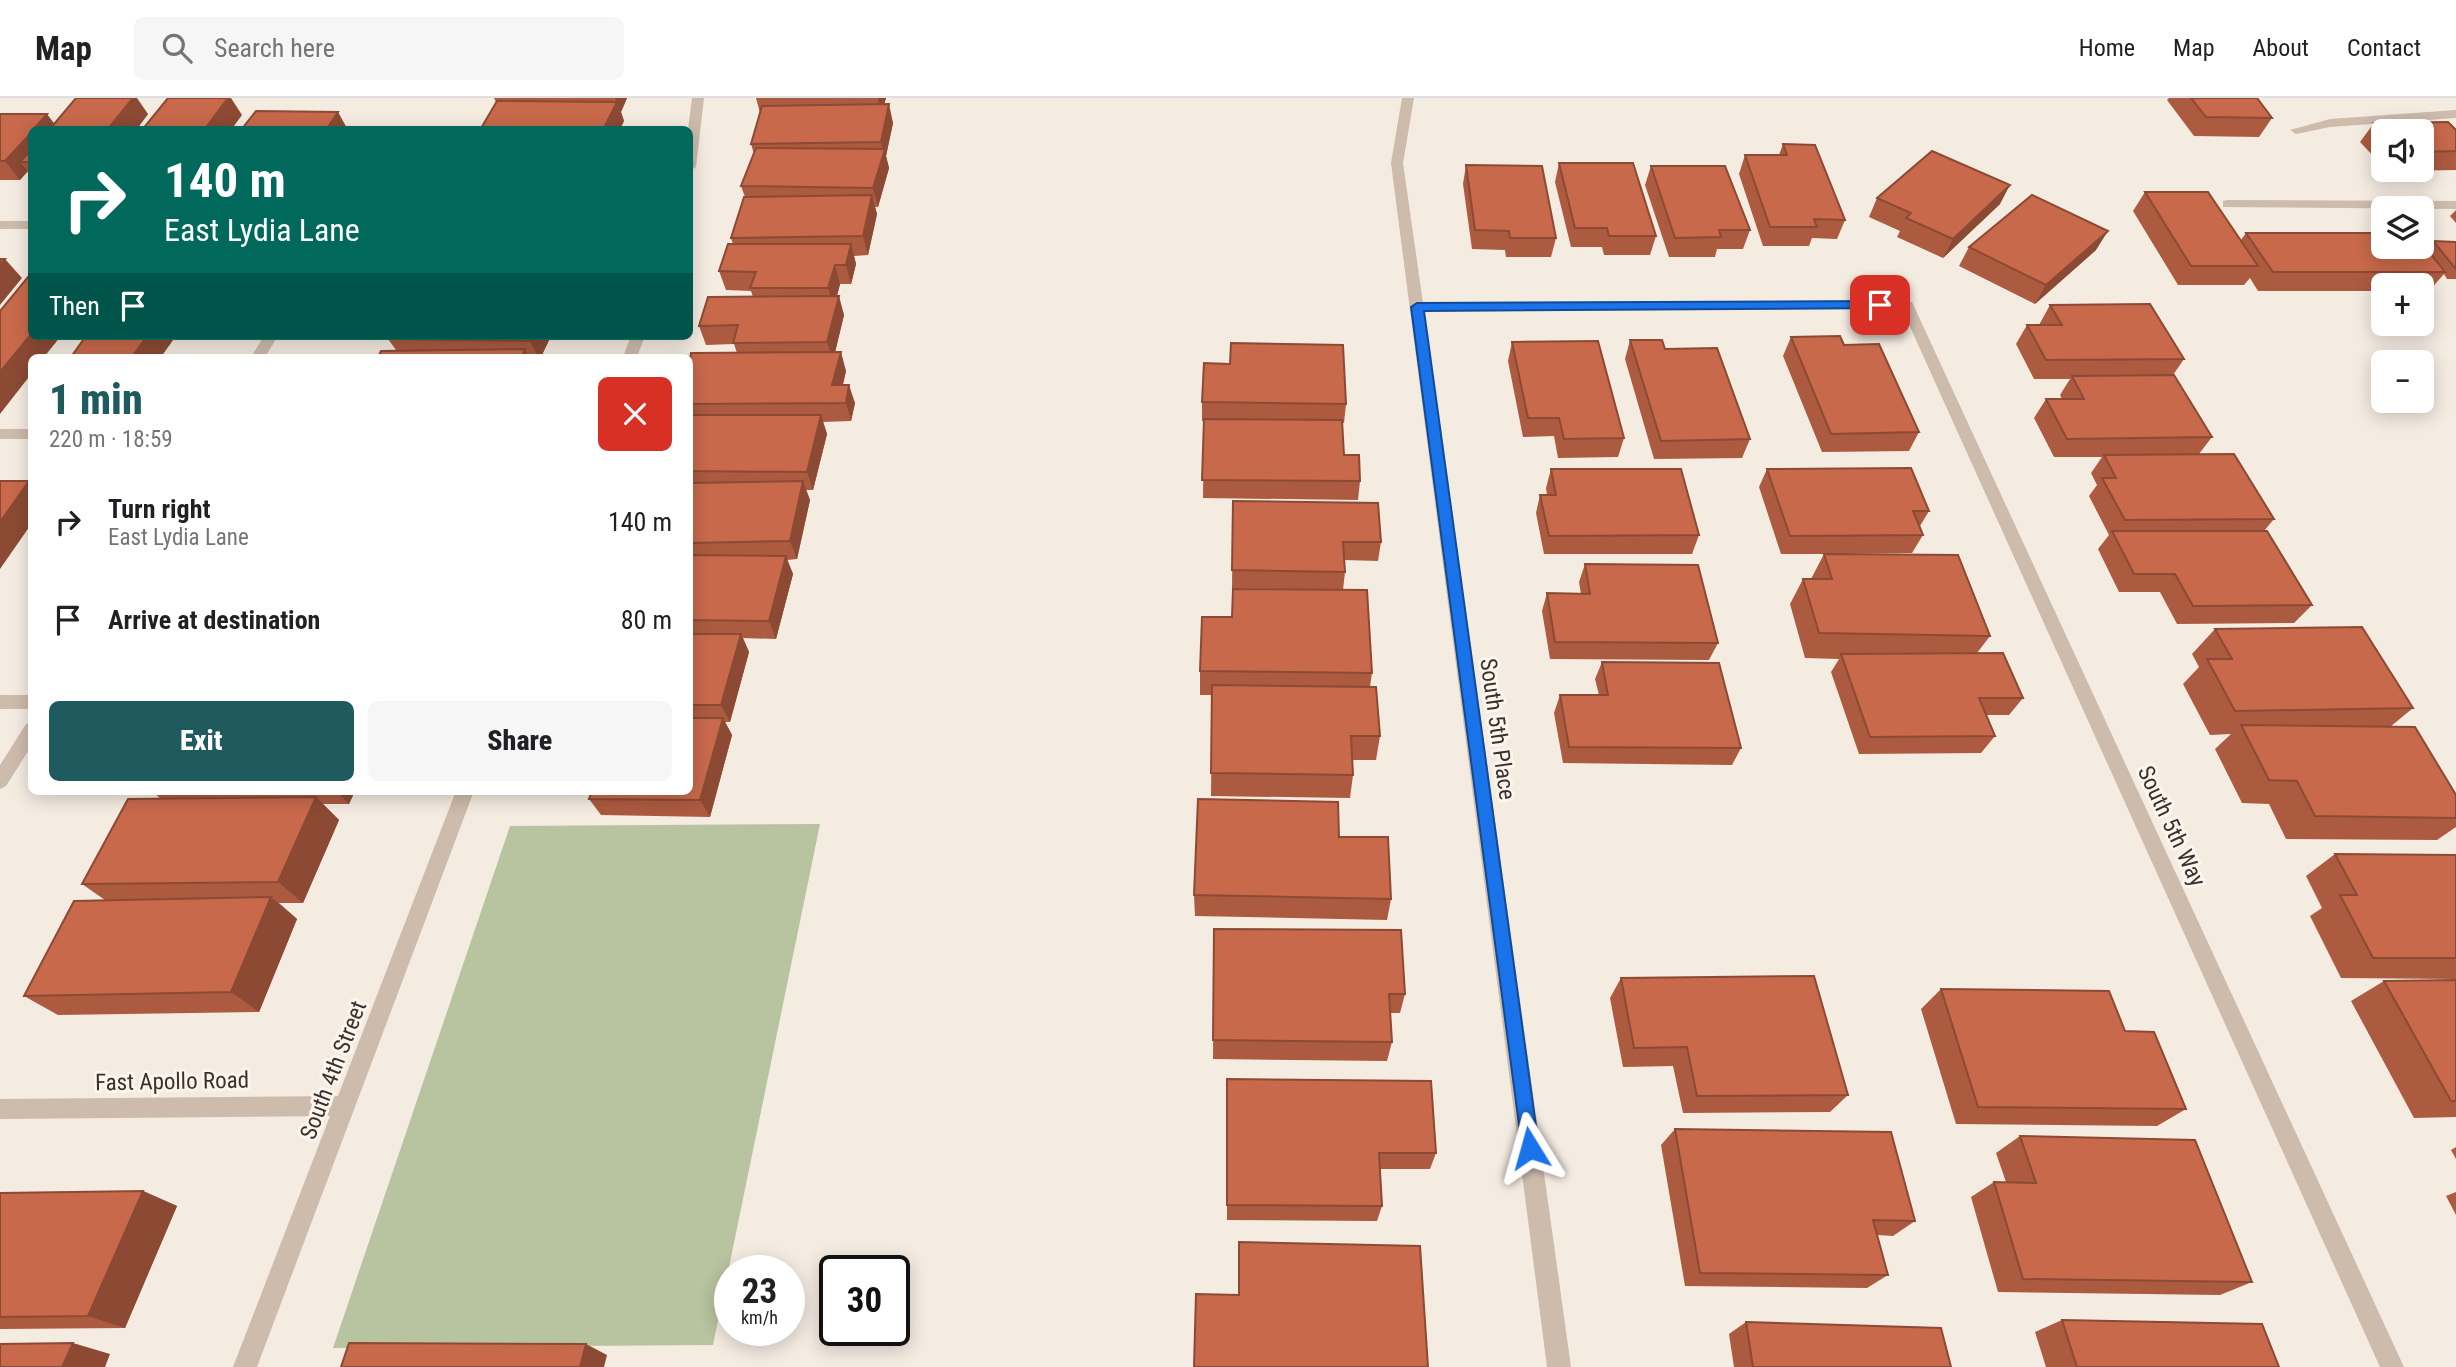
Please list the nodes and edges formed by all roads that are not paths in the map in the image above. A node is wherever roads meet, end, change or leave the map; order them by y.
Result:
1 (698, 98) edge
2 (1408, 98) edge
3 (2456, 114) edge
4 (2296, 130) dead end
5 (693, 141) edge
6 (2227, 204) dead end
7 (2456, 205) edge
8 (0, 225) edge
9 (28, 225) edge
10 (1417, 307) junction
11 (0, 434) edge
12 (28, 434) edge
13 (0, 702) edge
14 (28, 702) edge
15 (28, 736) edge
16 (0, 781) edge
17 (463, 795) edge
18 (345, 1106) junction
19 (0, 1109) edge
20 (245, 1367) edge
21 (1559, 1367) edge
22 (2392, 1367) edge

1 - 5 street
2 - 10 street, South 5th Place
3 - 4 street
6 - 7 street
8 - 9 street
10 - 21 street, South 5th Place
10 - 22 street, South 5th Way
11 - 12 street
13 - 14 street
15 - 16 street
17 - 18 street, South 4th Street
18 - 19 street, Fast Apollo Road
18 - 20 street, South 4th Street

